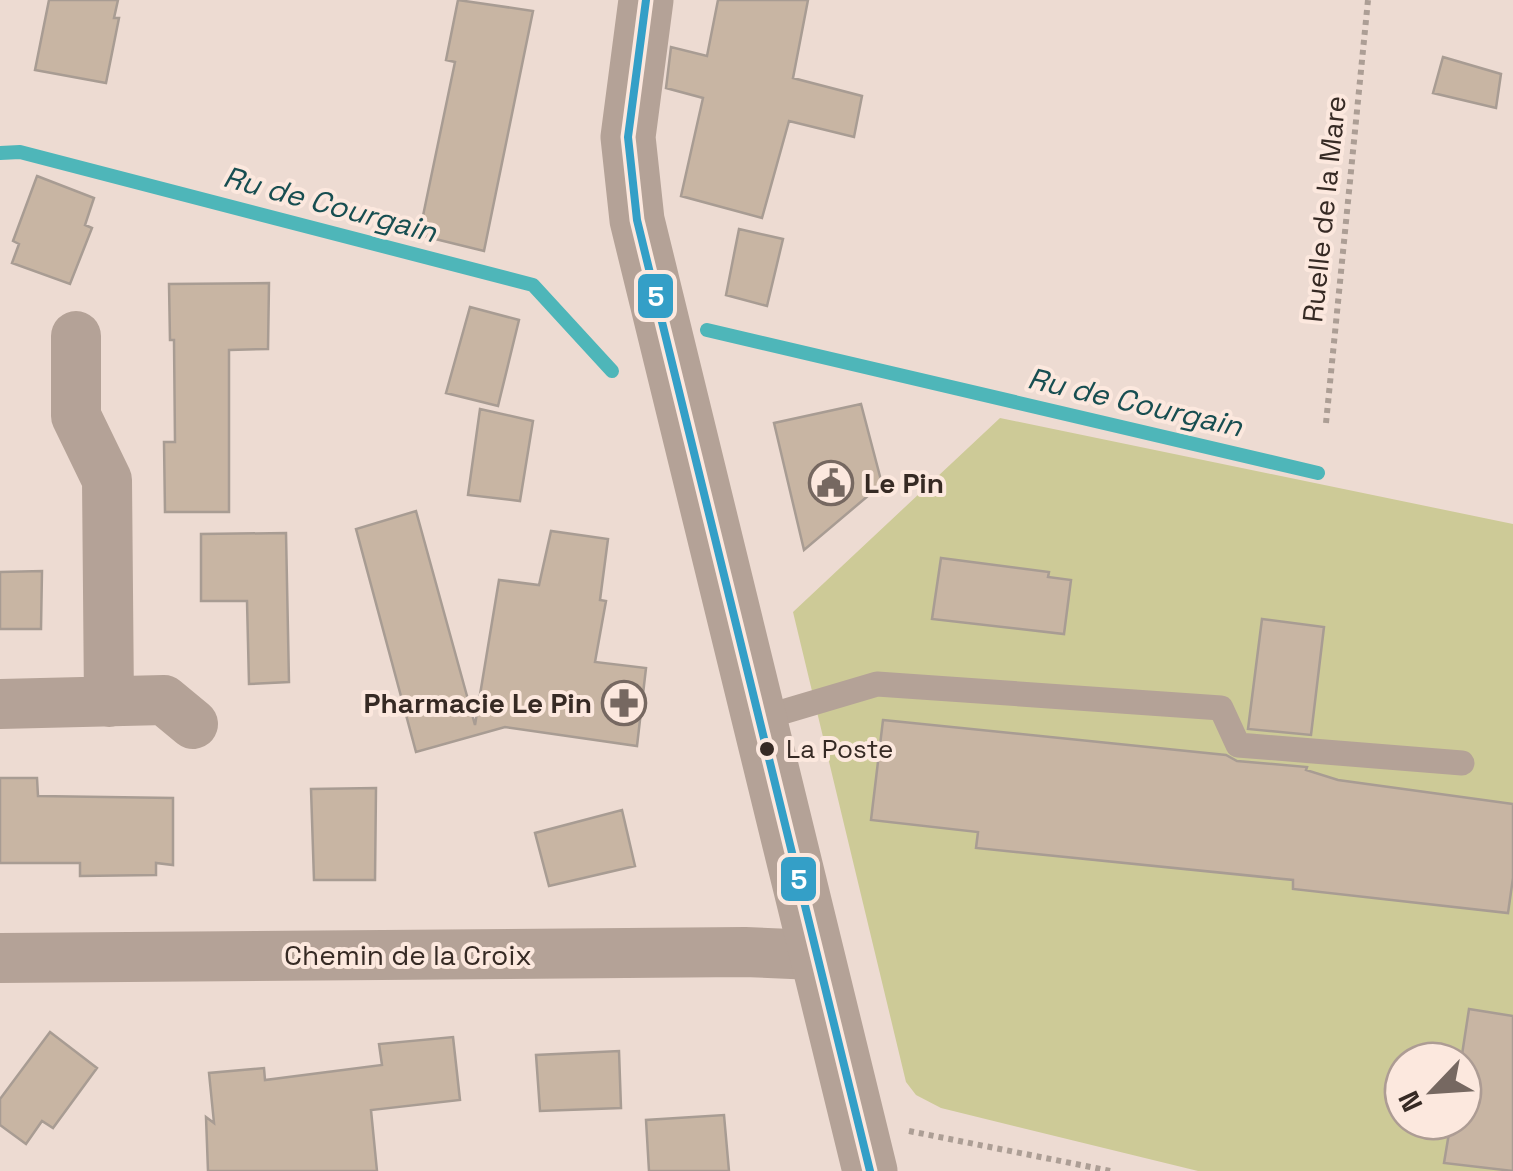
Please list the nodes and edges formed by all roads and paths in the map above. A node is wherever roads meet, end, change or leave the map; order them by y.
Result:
1 (646, 0) edge
2 (1368, 0) edge
3 (76, 336) dead end
4 (1326, 424) dead end
5 (109, 702) junction
6 (0, 704) edge
7 (758, 720) junction
8 (193, 724) dead end
9 (1462, 764) dead end
10 (815, 955) junction
11 (8, 969) edge
12 (864, 1148) edge
13 (1111, 1171) edge

1 - 7 street
2 - 4 path, Ruelle de la Mare
3 - 5 street
5 - 6 street
5 - 8 street
7 - 9 lane
7 - 10 street
10 - 11 street, Chemin de la Croix
10 - 12 street
12 - 13 path

